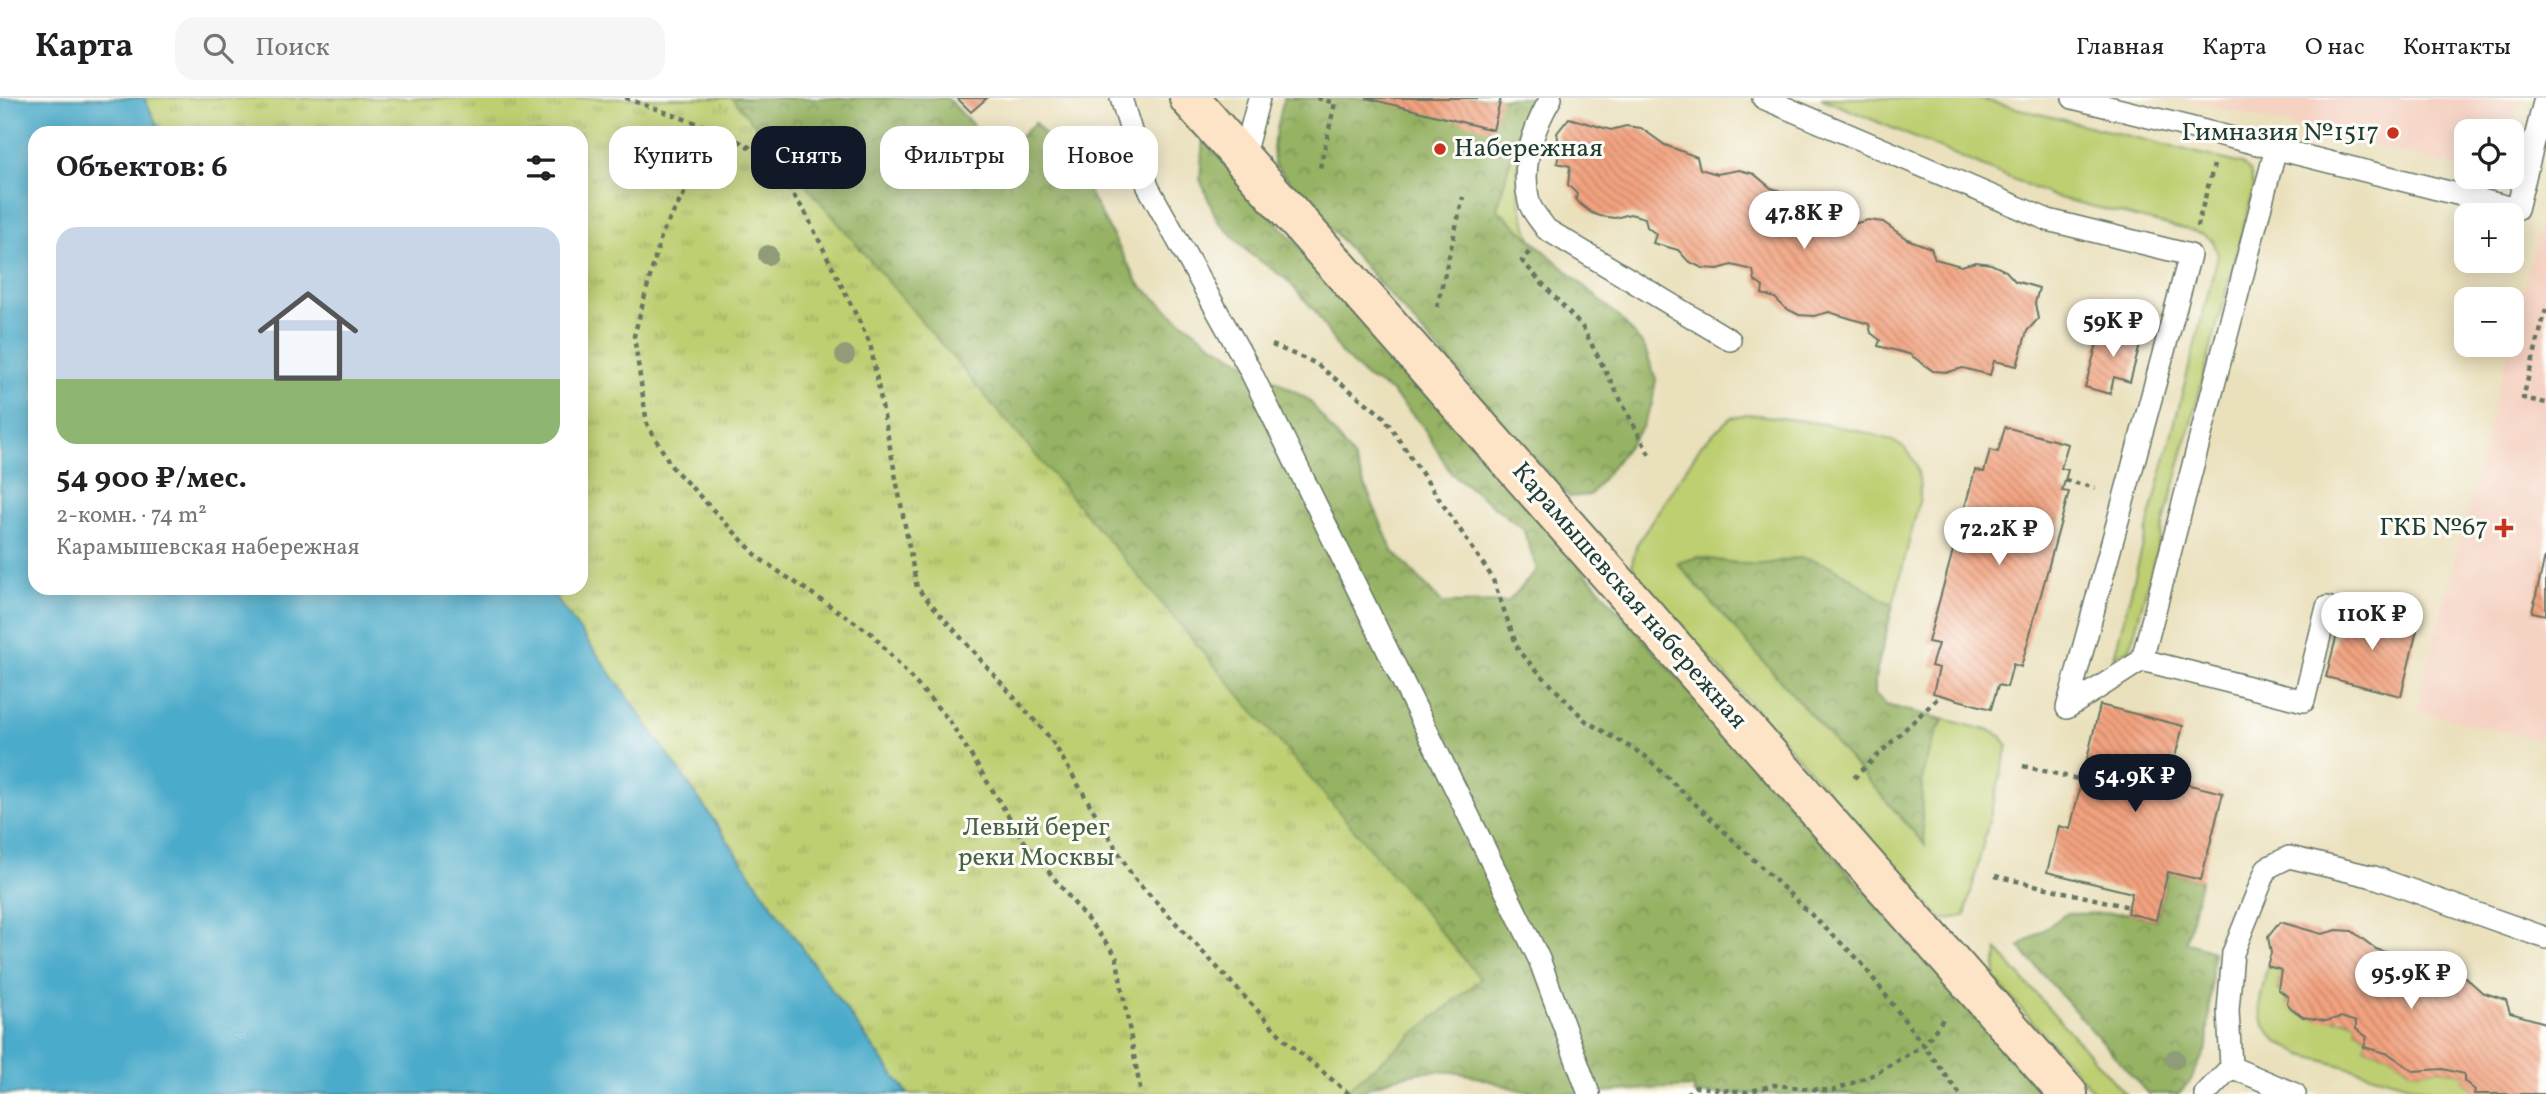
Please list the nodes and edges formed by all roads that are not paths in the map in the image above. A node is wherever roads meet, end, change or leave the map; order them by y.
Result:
1 (1121, 98) edge
2 (1189, 98) edge
3 (1259, 98) edge
4 (1551, 98) edge
5 (1763, 98) edge
6 (2073, 98) edge
7 (2545, 98) edge
8 (2276, 148) junction
9 (1242, 159) junction
10 (1730, 340) dead end
11 (2327, 607) dead end
12 (2142, 660) junction
13 (2546, 938) edge
14 (2231, 1067) junction
15 (1589, 1094) edge
16 (2068, 1094) edge
17 (2205, 1094) edge
18 (2295, 1094) edge

1 - 15 lane
2 - 9 street, Карамышевская набережная
3 - 9 lane
4 - 10 lane
5 - 12 lane
6 - 8 lane
7 - 8 lane
8 - 12 lane
9 - 16 street, Карамышевская набережная
11 - 12 lane
13 - 14 lane
14 - 17 lane
14 - 18 lane

